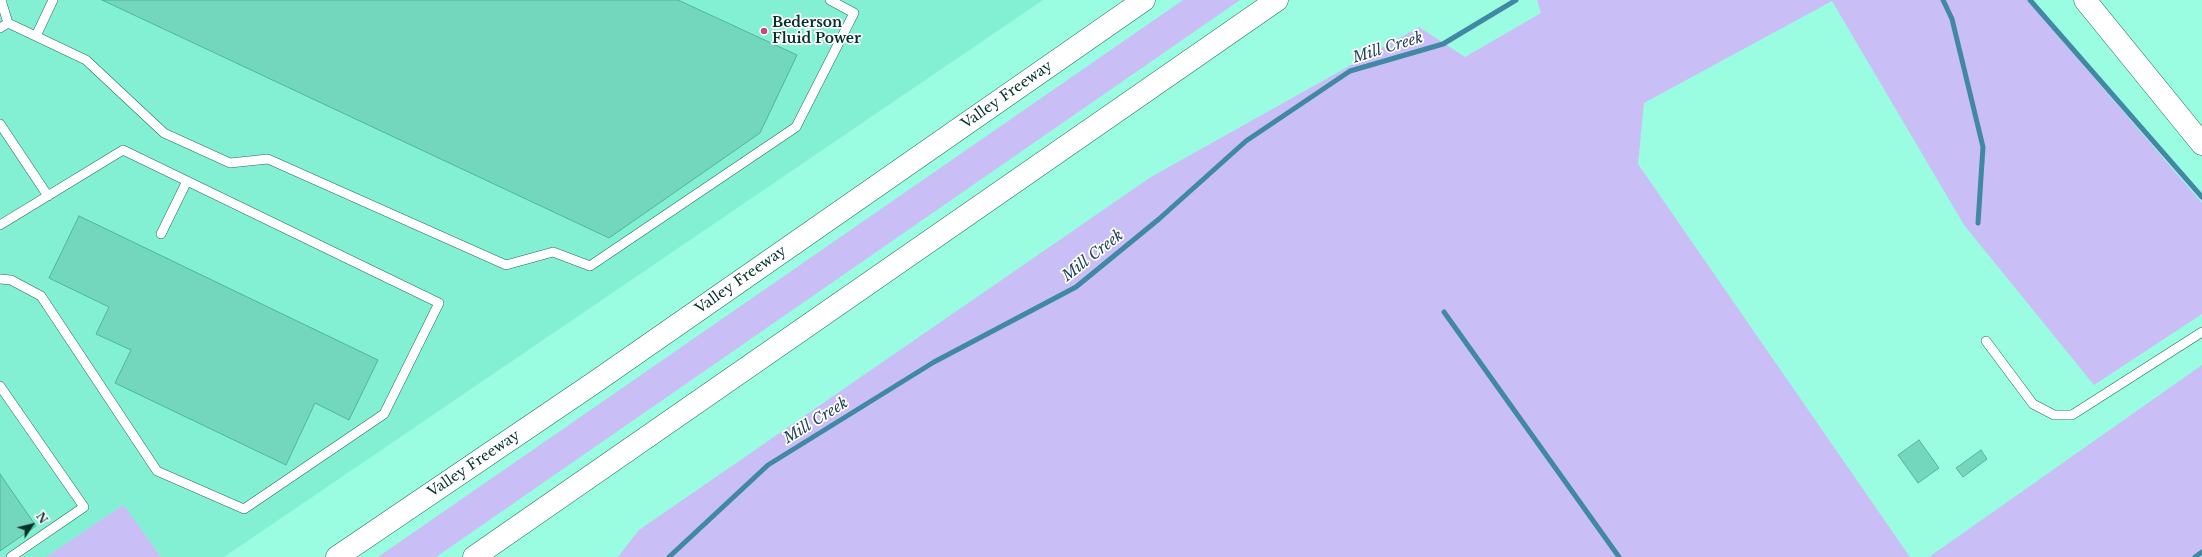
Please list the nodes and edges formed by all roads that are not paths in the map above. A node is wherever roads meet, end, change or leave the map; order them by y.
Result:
1 (1, 0) edge
2 (53, 0) edge
3 (830, 0) edge
4 (1144, 0) edge
5 (1278, 0) edge
6 (2086, 0) edge
7 (8, 23) junction
8 (0, 28) edge
9 (36, 36) junction
10 (0, 124) edge
11 (2202, 144) edge
12 (187, 181) junction
13 (48, 196) junction
14 (0, 225) edge
15 (161, 234) dead end
16 (0, 279) edge
17 (2202, 332) edge
18 (1986, 341) dead end
19 (0, 386) edge
20 (11, 557) edge
21 (337, 557) edge
22 (474, 557) edge

1 - 7 lane
2 - 9 lane
3 - 9 lane
4 - 21 main road, Valley Freeway
5 - 22 main road
6 - 11 main road
7 - 8 lane
7 - 9 lane
10 - 13 lane
12 - 13 lane
12 - 15 lane
12 - 16 lane
13 - 14 lane
17 - 18 lane
19 - 20 lane

